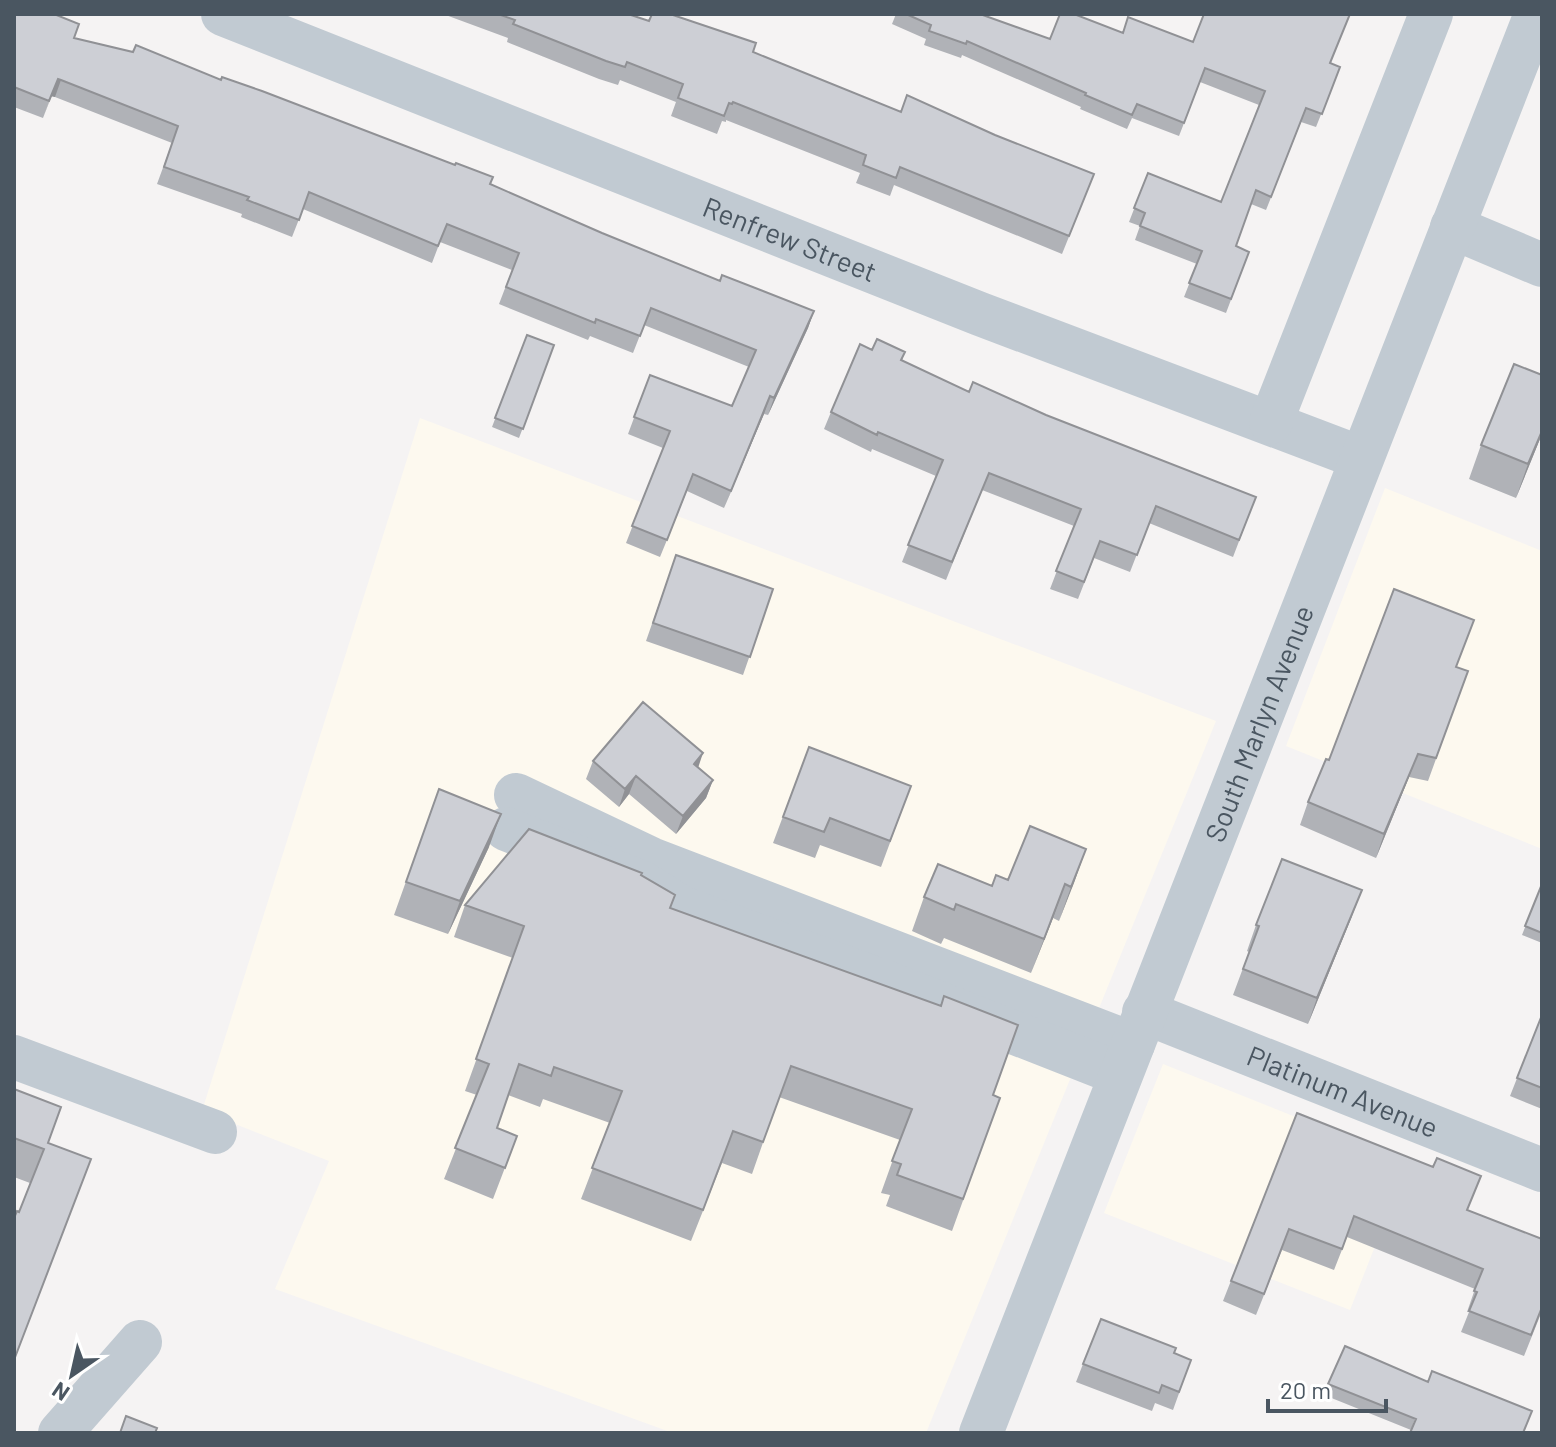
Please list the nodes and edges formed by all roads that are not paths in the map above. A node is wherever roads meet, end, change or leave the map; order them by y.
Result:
1 (223, 14) edge
2 (1431, 14) edge
3 (1536, 14) edge
4 (1452, 227) junction
5 (1542, 265) edge
6 (1271, 422) junction
7 (1361, 458) junction
8 (511, 812) dead end
9 (1132, 1043) junction
10 (14, 1057) edge
11 (215, 1132) dead end
12 (1542, 1170) edge
13 (140, 1342) dead end
14 (60, 1433) edge
15 (981, 1433) edge

1 - 6 street, Renfrew Street
2 - 6 street
3 - 4 street, South Marlyn Avenue
4 - 5 street
4 - 7 street, South Marlyn Avenue
6 - 7 street, Renfrew Street
7 - 9 street, South Marlyn Avenue
8 - 9 street, Platinum Avenue
9 - 12 street, Platinum Avenue
9 - 15 street, South Marlyn Avenue
10 - 11 street
13 - 14 street

